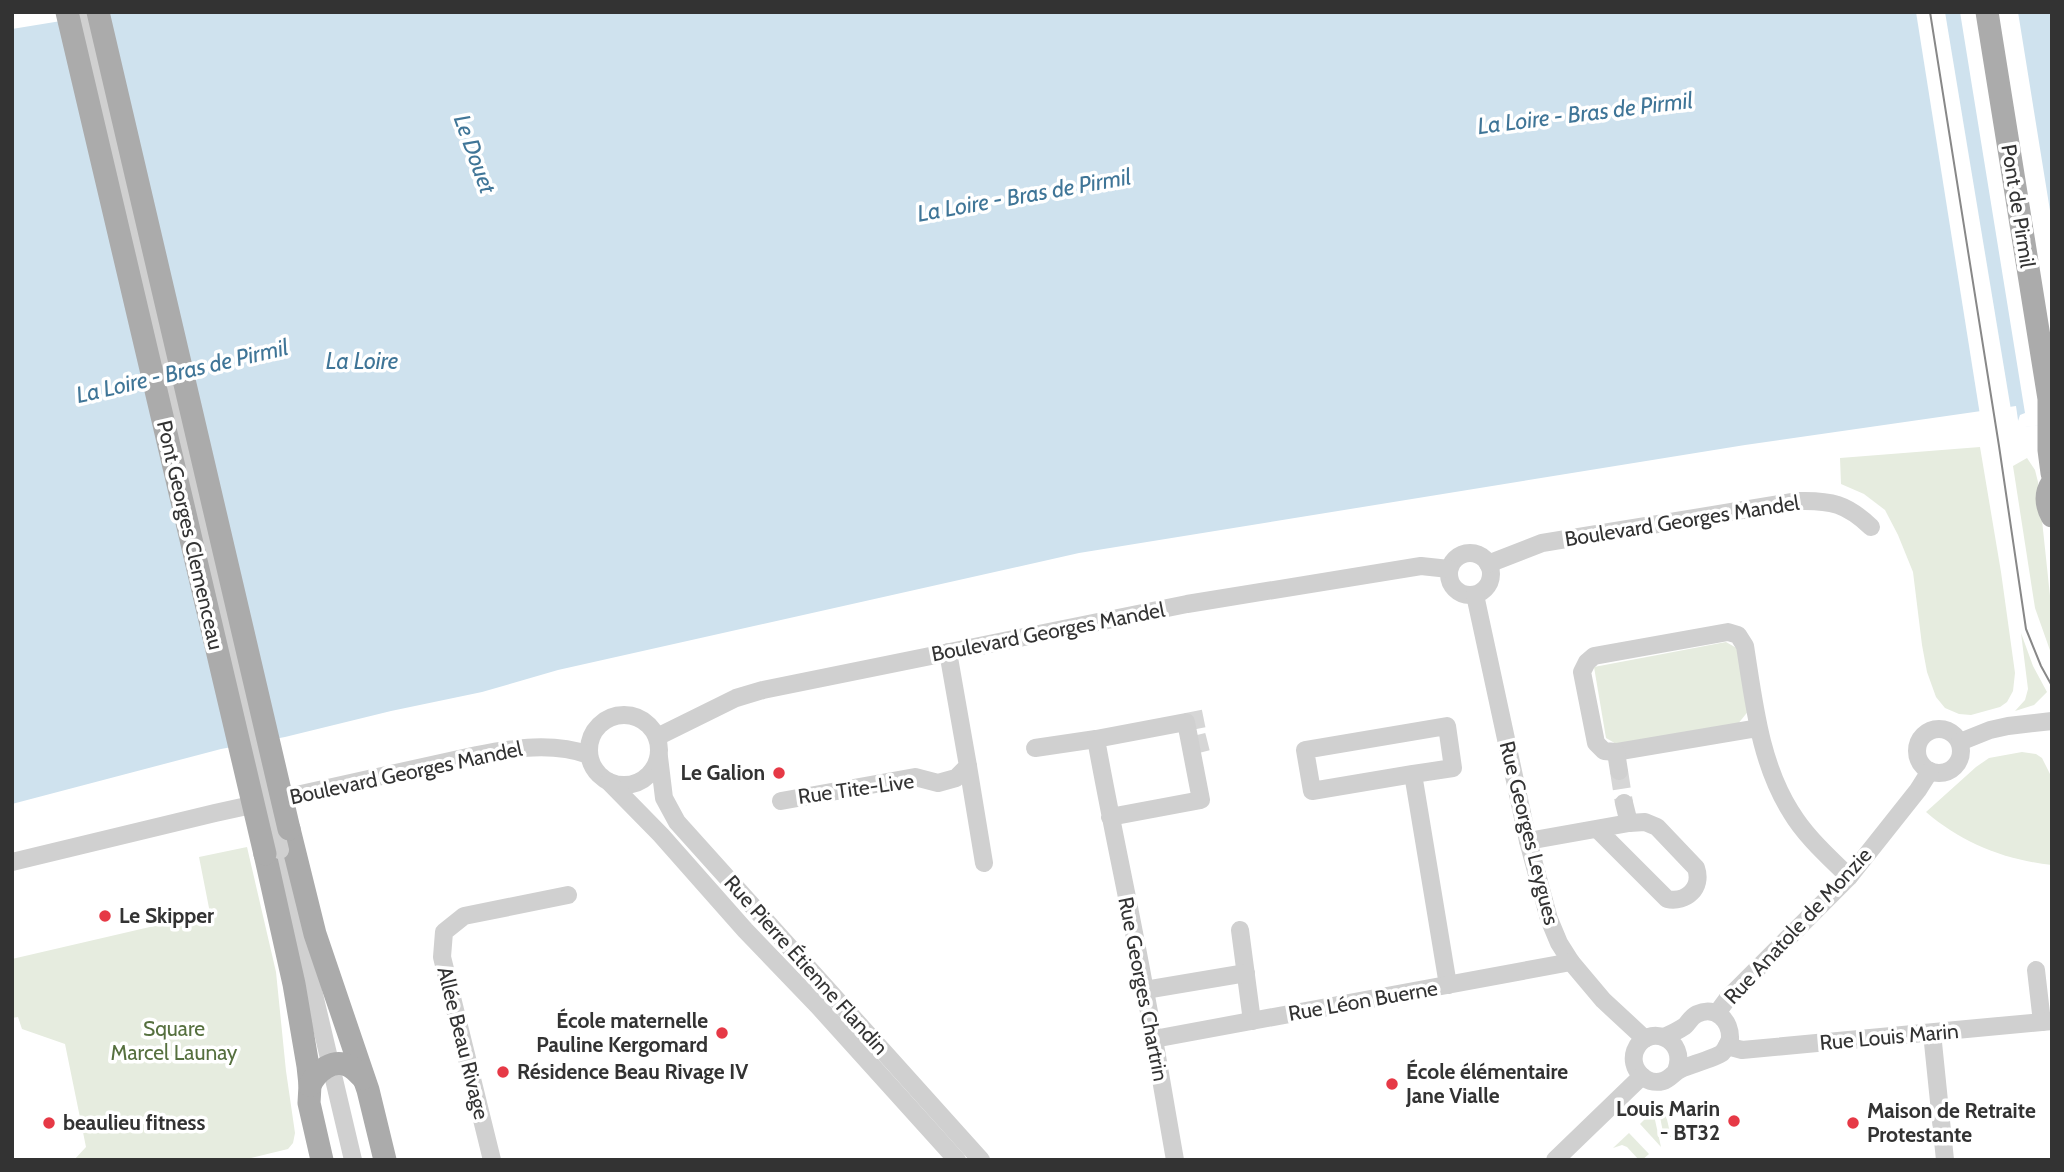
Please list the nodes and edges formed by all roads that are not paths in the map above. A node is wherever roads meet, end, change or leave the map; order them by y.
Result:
1 (67, 12) edge
2 (83, 12) edge
3 (98, 12) edge
4 (1987, 12) edge
5 (2050, 401) edge
6 (2052, 472) edge
7 (2052, 483) edge
8 (2052, 516) edge
9 (1871, 527) dead end
10 (1488, 564) junction
11 (1449, 569) junction
12 (1475, 595) junction
13 (948, 652) junction
14 (2052, 721) edge
15 (1758, 728) junction
16 (657, 737) junction
17 (1096, 739) junction
18 (1960, 742) junction
19 (1035, 748) dead end
20 (1616, 752) junction
21 (589, 755) junction
22 (659, 757) junction
23 (968, 766) junction
24 (1619, 771) tunnel mouth
25 (1930, 771) junction
26 (1413, 774) junction
27 (609, 782) junction
28 (781, 801) dead end
29 (1624, 803) tunnel mouth
30 (1110, 817) junction
31 (1629, 823) junction
32 (1597, 829) junction
33 (1528, 841) junction
34 (280, 850) junction
35 (12, 862) edge
36 (984, 863) dead end
37 (1849, 877) junction
38 (568, 895) dead end
39 (1240, 930) dead end
40 (1571, 962) junction
41 (2036, 970) dead end
42 (1245, 973) junction
43 (1448, 985) junction
44 (1145, 990) junction
45 (1717, 1013) junction
46 (1252, 1021) junction
47 (2047, 1022) edge
48 (1687, 1025) junction
49 (1933, 1033) junction
50 (1664, 1037) junction
51 (1154, 1039) junction
52 (1645, 1039) junction
53 (1727, 1046) junction
54 (1708, 1057) junction
55 (331, 1066) junction
56 (1676, 1071) junction
57 (1642, 1076) junction
58 (363, 1078) junction
59 (310, 1085) junction
60 (322, 1160) edge
61 (354, 1160) edge
62 (385, 1160) edge
63 (492, 1160) edge
64 (957, 1160) edge
65 (981, 1160) edge
66 (1175, 1160) edge
67 (1555, 1160) edge
68 (1945, 1160) edge

1 - 34 main road, Pont Georges Clemenceau, bridge
2 - 34 street, Pont Georges Clemenceau, bridge
3 - 34 main road, Pont Georges Clemenceau, bridge
4 - 5 main road, Pont de Pirmil
5 - 6 main road, Pont de Pirmil
7 - 8 main road
9 - 10 street, Boulevard Georges Mandel
10 - 11 street
10 - 12 street
11 - 12 street
11 - 13 street, Boulevard Georges Mandel
12 - 33 street, Rue Georges Leygues
13 - 16 street, Boulevard Georges Mandel
13 - 23 street
14 - 18 street
15 - 20 street
15 - 20 street
15 - 37 street
16 - 21 street
16 - 22 street
17 - 19 street
17 - 30 street, Rue Georges Chartrin
17 - 30 street
18 - 25 street
18 - 25 street
20 - 24 street
21 - 27 street
21 - 35 street, Boulevard Georges Mandel
22 - 27 street
22 - 65 street, Rue Pierre Étienne Flandin
23 - 28 street, Rue Tite-Live
23 - 36 street
25 - 37 street, Rue Anatole de Monzie
26 - 26 street
26 - 43 street
27 - 64 street, Rue Pierre Étienne Flandin
29 - 31 street
30 - 44 street, Rue Georges Chartrin
31 - 32 street
31 - 32 street
32 - 33 street
33 - 40 street, Rue Georges Leygues
34 - 55 street
34 - 58 main road
34 - 59 main road
37 - 45 street, Rue Anatole de Monzie
38 - 63 street, Allée Beau Rivage
39 - 42 street
40 - 43 street, Rue Léon Buerne
40 - 52 street, Rue Georges Leygues
41 - 47 street
42 - 44 street
42 - 46 street
43 - 46 street, Rue Léon Buerne
44 - 51 street, Rue Georges Chartrin
45 - 48 street, Rue Anatole de Monzie
45 - 53 street, Rue Anatole de Monzie
46 - 51 street, Rue Léon Buerne
47 - 49 street, Rue Louis Marin
48 - 50 street, Rue Anatole de Monzie
48 - 54 street
49 - 53 street, Rue Louis Marin
49 - 68 street
50 - 52 street, Rue Anatole de Monzie
50 - 56 street
51 - 66 street, Rue Georges Chartrin
52 - 57 street
53 - 54 street
54 - 56 street
55 - 58 main road
55 - 59 main road
55 - 61 street
56 - 57 street
57 - 67 street
58 - 62 main road
59 - 60 main road

